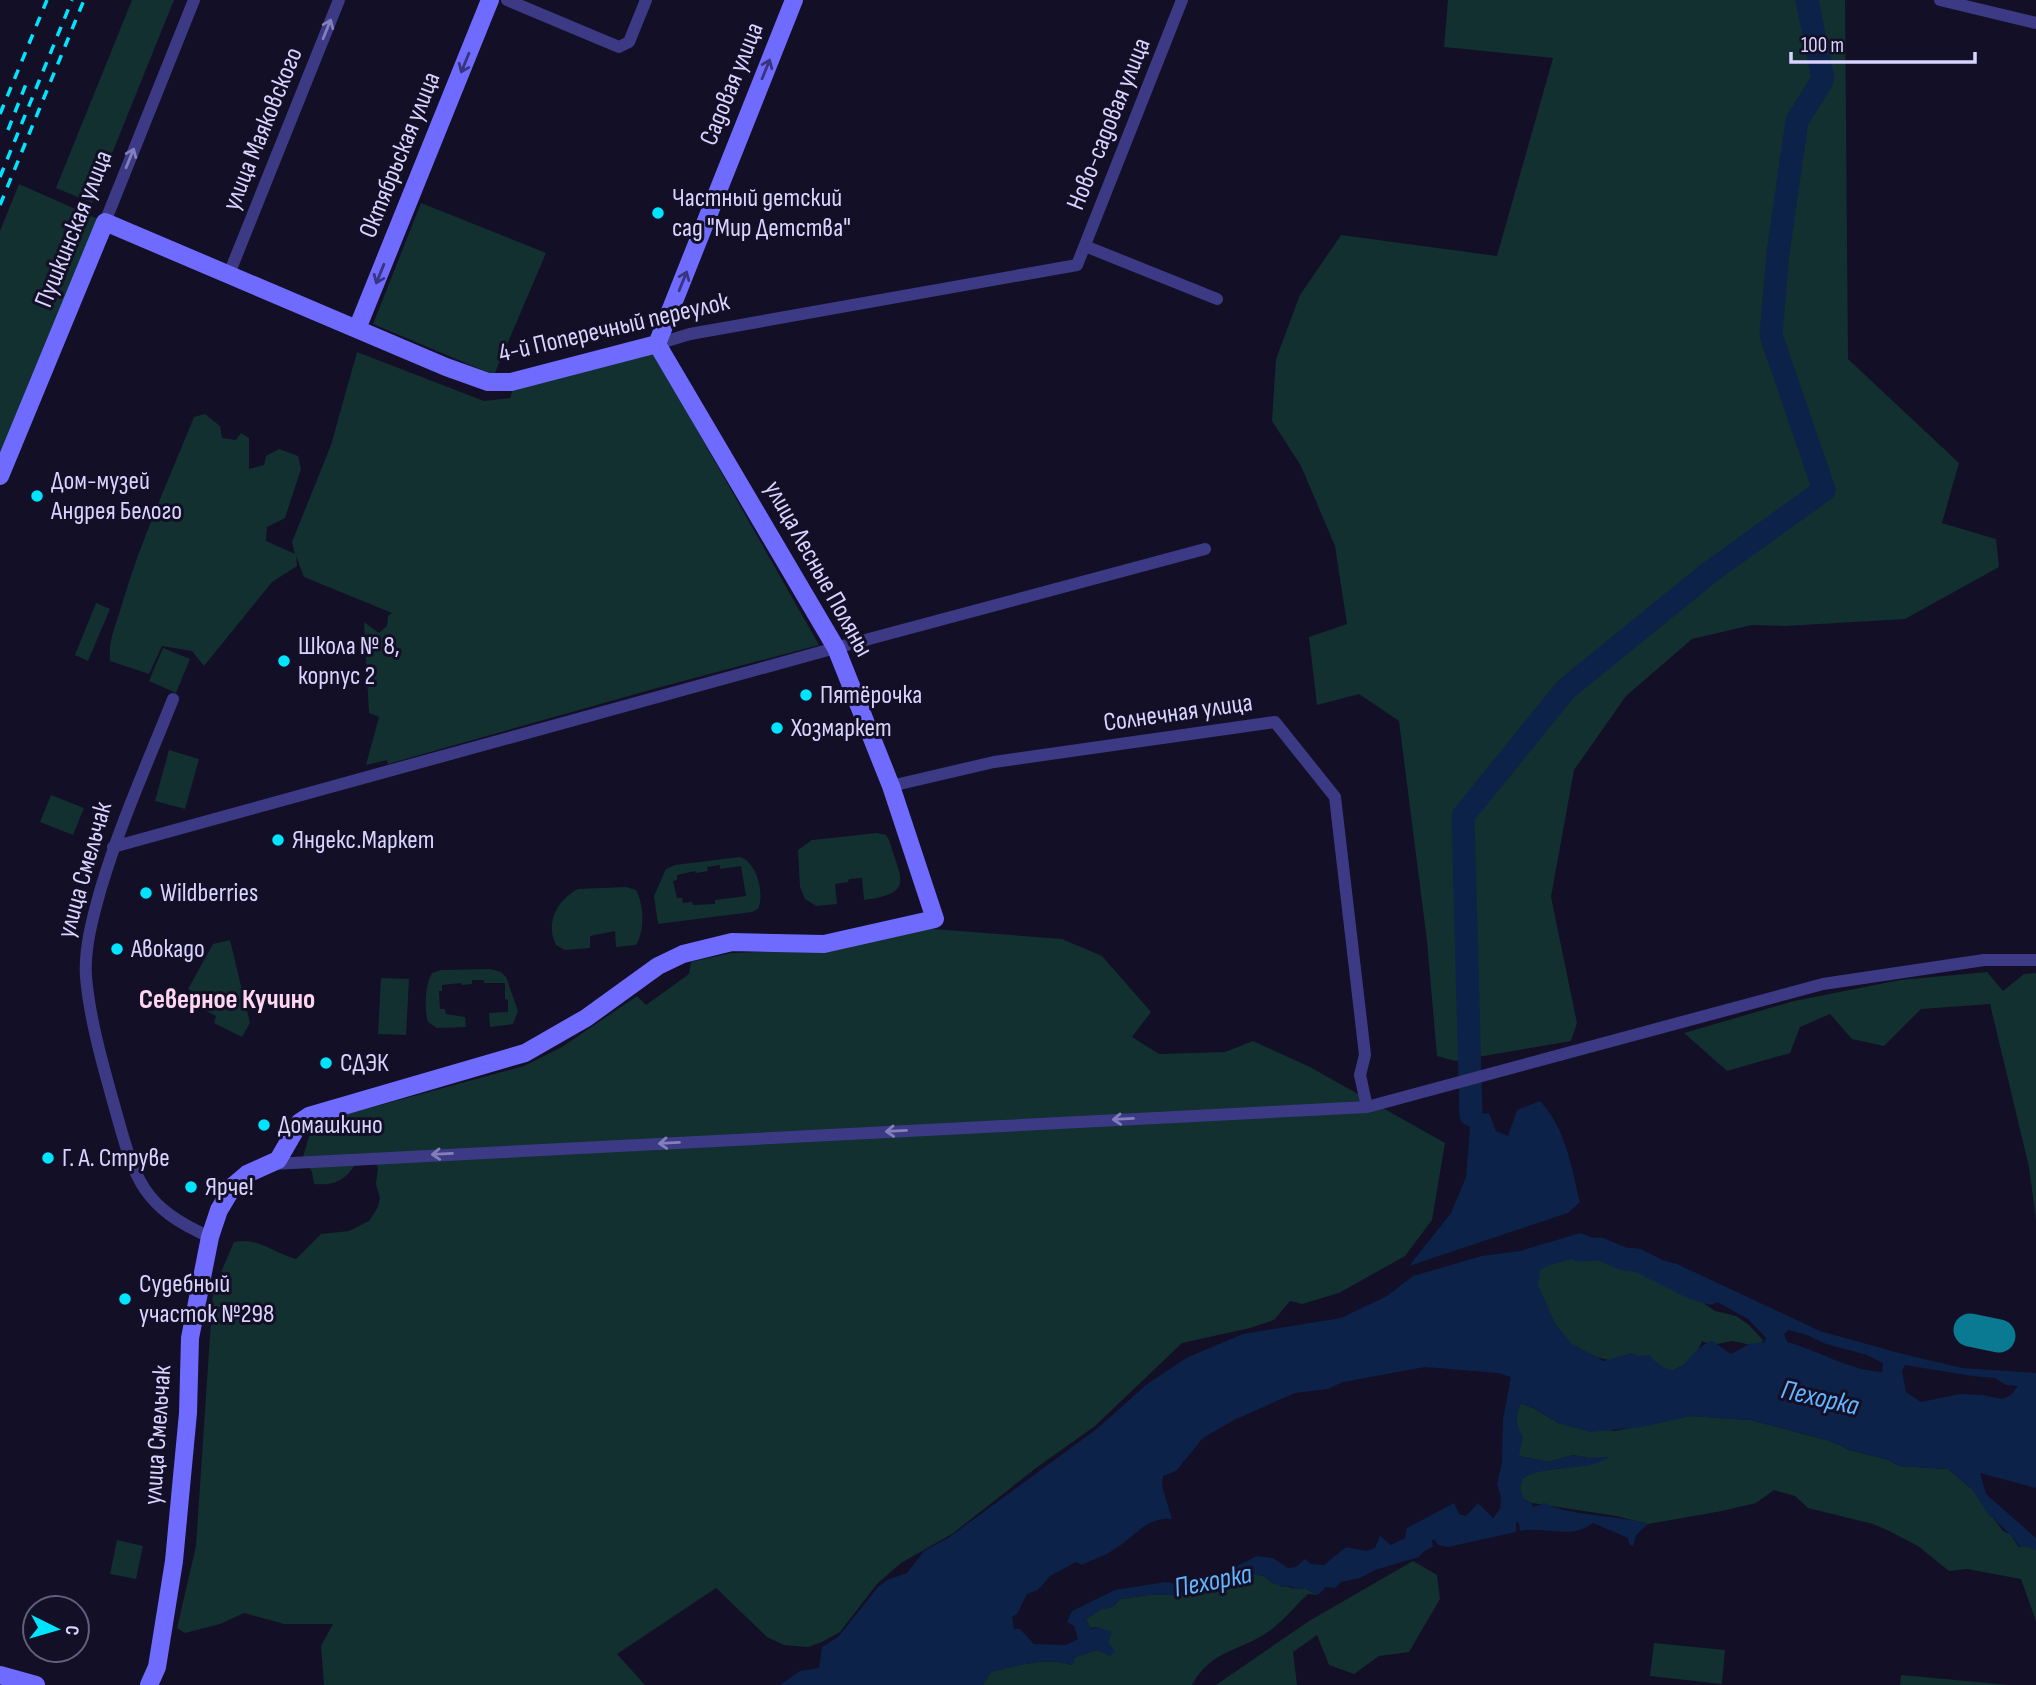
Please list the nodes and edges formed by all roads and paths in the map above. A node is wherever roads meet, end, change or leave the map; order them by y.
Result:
1 (194, 0) edge
2 (339, 0) edge
3 (490, 0) edge
4 (507, 0) edge
5 (646, 0) edge
6 (794, 0) edge
7 (1182, 0) edge
8 (1940, 0) edge
9 (2036, 23) edge
10 (105, 222) junction
11 (1085, 246) junction
12 (1077, 265) joint
13 (229, 274) junction
14 (1217, 299) dead end
15 (357, 329) junction
16 (657, 344) junction
17 (0, 476) edge
18 (1205, 549) dead end
19 (836, 648) junction
20 (173, 699) dead end
21 (891, 786) junction
22 (113, 847) junction
23 (2036, 960) edge
24 (1367, 1107) junction
25 (273, 1164) junction
26 (210, 1237) junction
27 (0, 1675) edge
28 (36, 1685) edge
29 (149, 1685) edge

10 -> 1 street, Пушкинская улица
13 -> 2 street, улица Маяковского
3 -> 15 street, Октябрьская улица
4 - 5 street
16 -> 6 street, Садовая улица
7 - 11 street, Ново-садовая улица
8 - 9 street
10 - 13 street, 4-й Поперечный переулок
10 - 17 street, Пушкинская улица
11 - 12 street, Ново-садовая улица
11 - 14 street
12 - 16 street, 4-й Поперечный переулок
13 - 15 street, 4-й Поперечный переулок
15 - 16 street, 4-й Поперечный переулок
16 - 19 street, улица Лесные Поляны
18 - 19 street
19 - 21 street, улица Лесные Поляны
19 - 22 street
20 - 22 street, улица Смельчак
21 - 24 street, Солнечная улица
21 - 25 street, улица Лесные Поляны
22 - 26 street, улица Смельчак
23 - 24 street
24 -> 25 street
25 - 26 street
26 - 29 street, улица Смельчак
27 - 28 street

